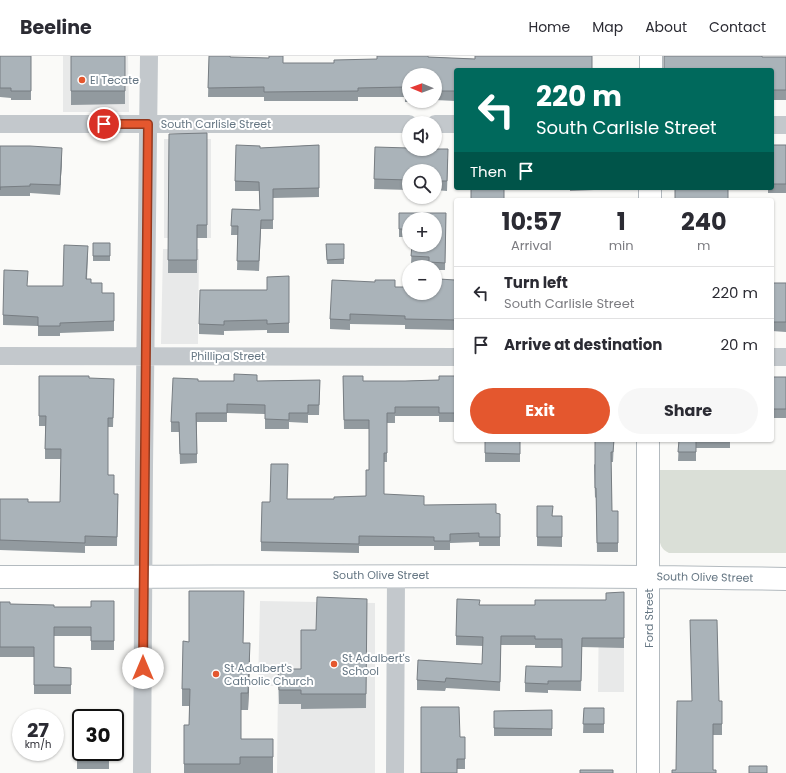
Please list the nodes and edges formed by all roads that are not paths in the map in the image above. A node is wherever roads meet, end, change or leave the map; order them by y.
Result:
1 (149, 56) edge
2 (651, 56) edge
3 (651, 68) edge
4 (0, 124) edge
5 (148, 124) junction
6 (402, 124) edge
7 (442, 124) edge
8 (454, 124) edge
9 (774, 124) edge
10 (786, 124) edge
11 (0, 356) edge
12 (145, 356) junction
13 (454, 357) edge
14 (774, 357) edge
15 (786, 357) edge
16 (648, 442) edge
17 (144, 576) junction
18 (396, 576) junction
19 (649, 576) junction
20 (0, 577) edge
21 (762, 578) junction
22 (786, 578) edge
23 (786, 588) edge
24 (142, 773) edge
25 (395, 773) edge
26 (648, 773) edge

1 - 5 street
2 - 3 street
4 - 5 street, South Carlisle Street
5 - 6 street, South Carlisle Street
5 - 12 street
7 - 8 street
9 - 10 street
11 - 12 street, Phillipa Street
12 - 13 street, Phillipa Street
12 - 17 street
14 - 15 street
16 - 19 street, Ford Street
17 - 18 street, South Olive Street
17 - 20 street, South Olive Street
17 - 24 street
18 - 19 street, South Olive Street
18 - 25 street
19 - 21 street, South Olive Street
19 - 26 street, Ford Street
21 - 22 street, South Olive Street
21 - 23 street, South Olive Street

